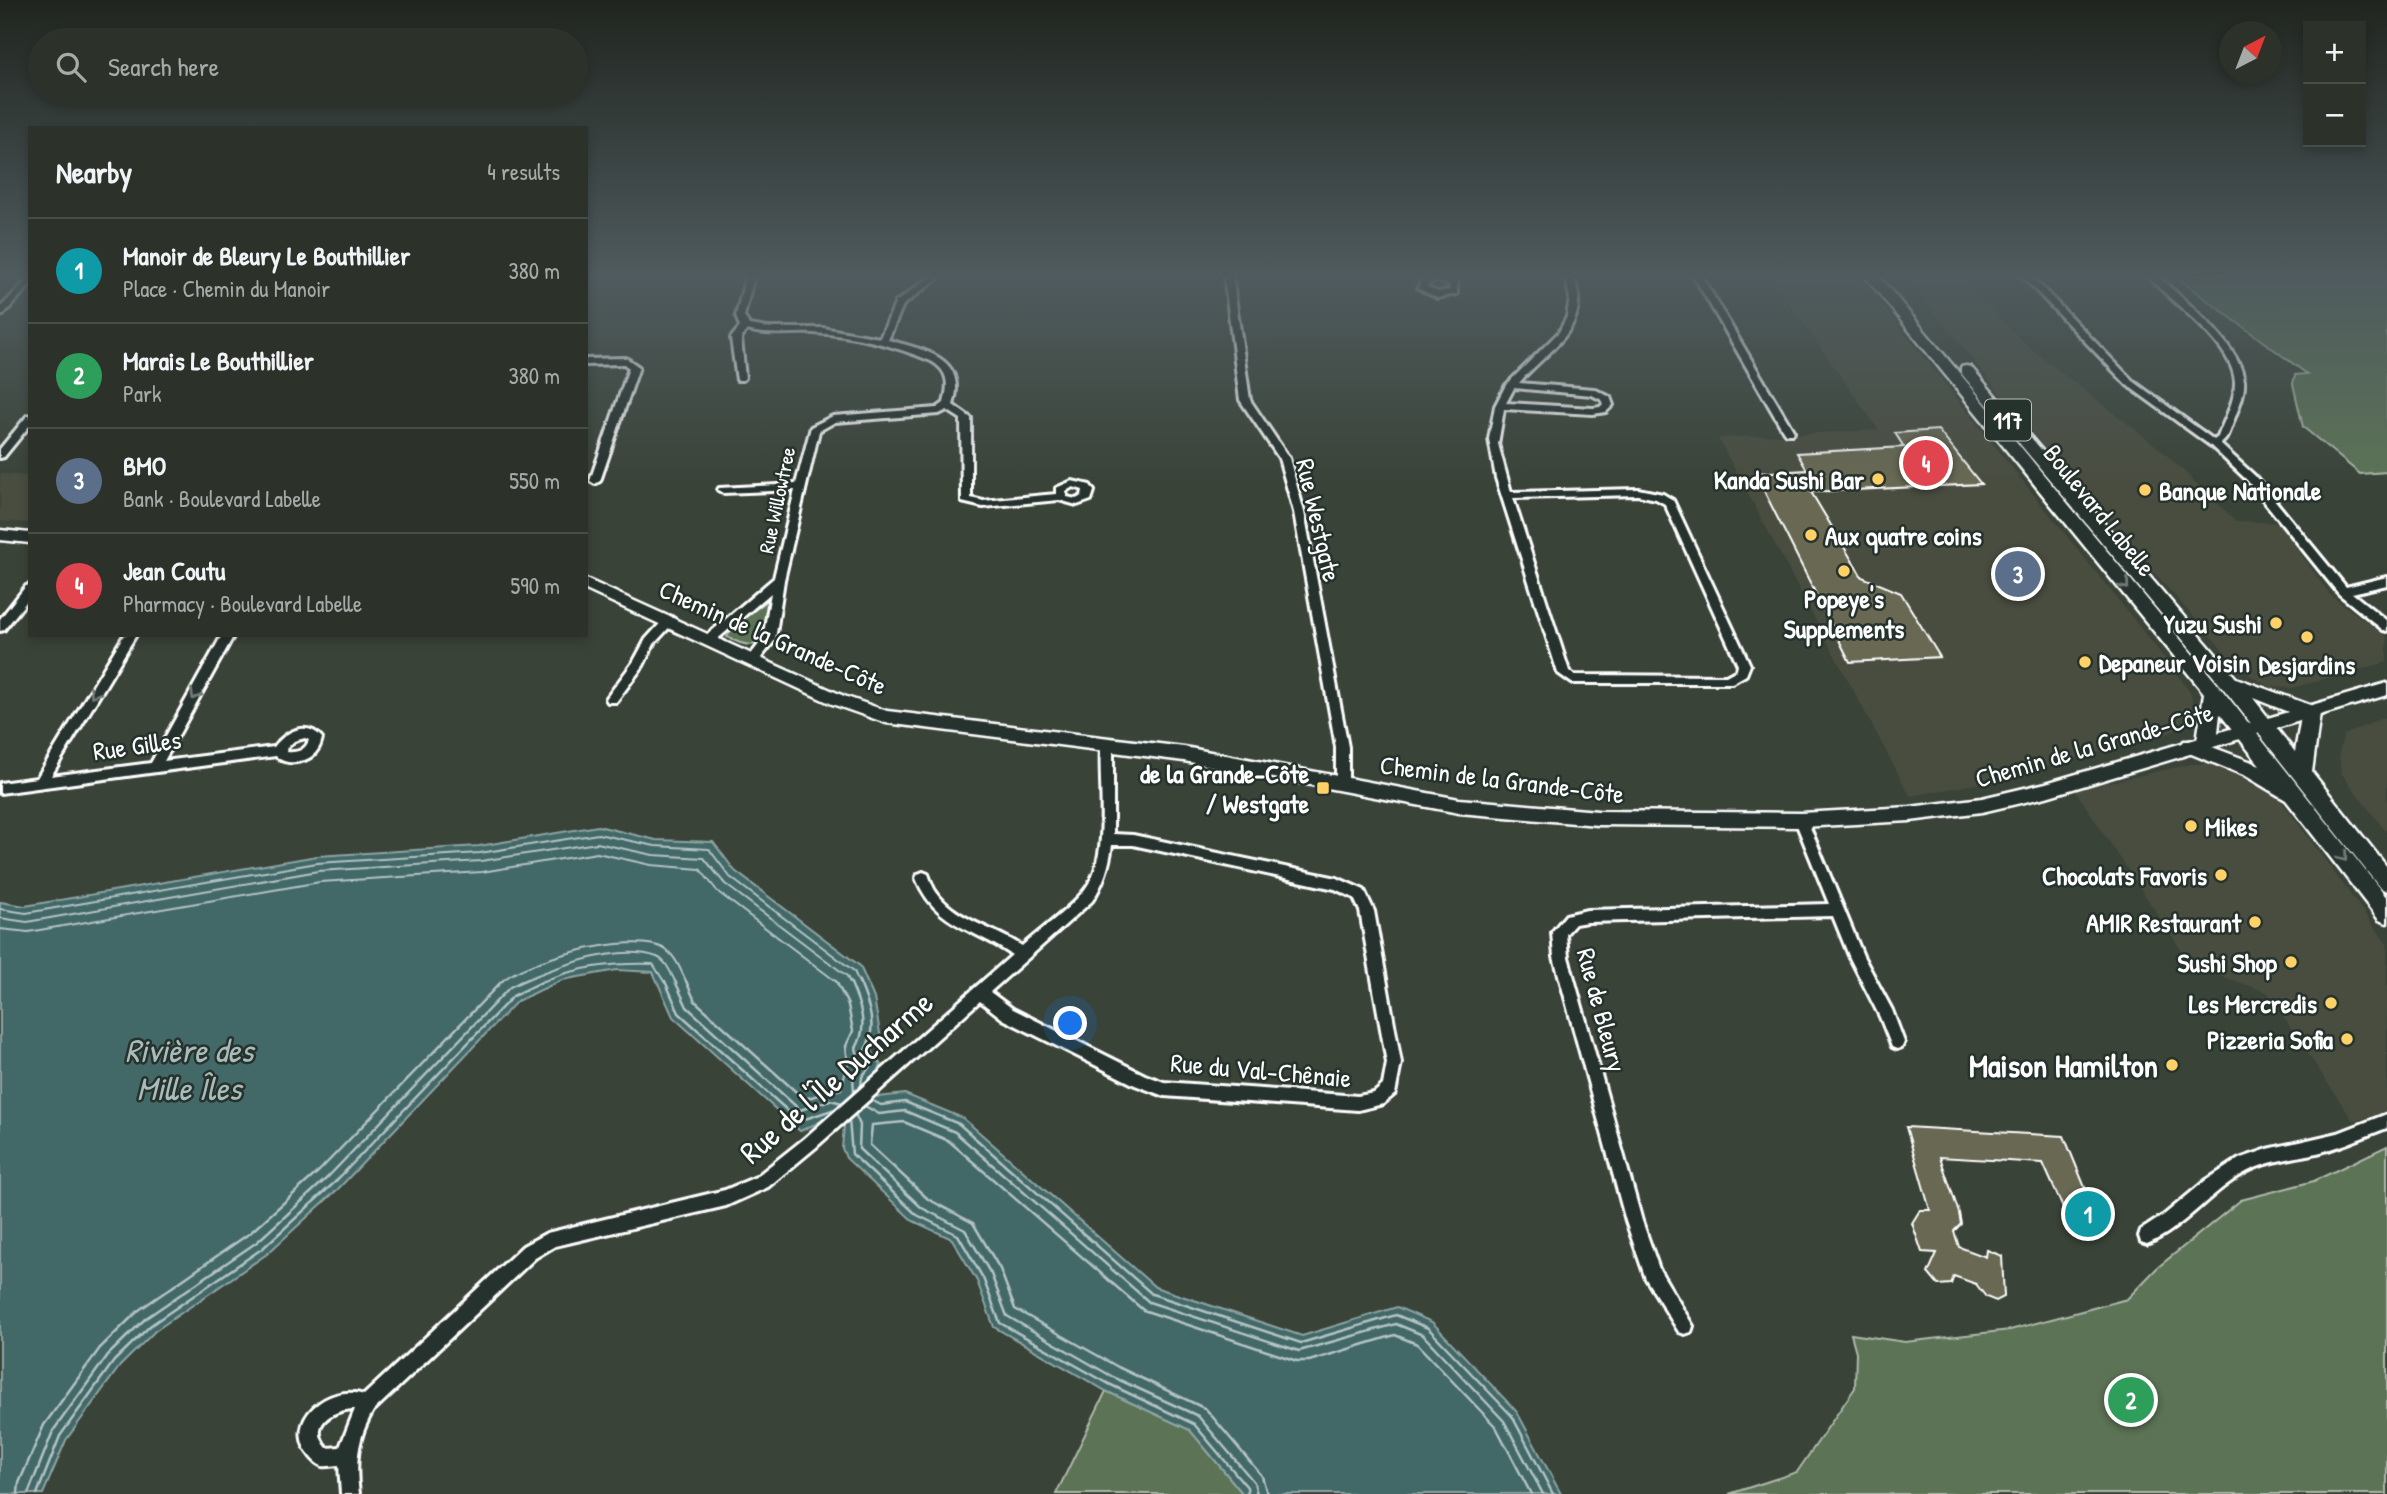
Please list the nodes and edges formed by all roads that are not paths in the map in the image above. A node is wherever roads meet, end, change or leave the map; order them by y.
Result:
1 (737, 345) edge
2 (898, 345) edge
3 (1237, 345) edge
4 (1552, 345) edge
5 (1738, 345) edge
6 (1930, 345) edge
7 (1944, 345) edge
8 (2093, 345) edge
9 (2221, 345) edge
10 (588, 362) edge
11 (740, 378) dead end
12 (1511, 385) junction
13 (948, 406) junction
14 (1500, 406) junction
15 (28, 420) edge
16 (1789, 432) dead end
17 (2214, 444) junction
18 (0, 455) edge
19 (595, 481) dead end
20 (799, 487) junction
21 (723, 490) dead end
22 (1508, 495) junction
23 (1060, 497) dead end
24 (0, 535) edge
25 (28, 538) edge
26 (779, 580) junction
27 (2387, 580) edge
28 (588, 585) edge
29 (2343, 591) junction
30 (28, 592) edge
31 (670, 620) junction
32 (2387, 626) edge
33 (0, 627) edge
34 (129, 637) edge
35 (227, 637) edge
36 (710, 639) junction
37 (753, 660) junction
38 (2222, 687) junction
39 (2387, 689) edge
40 (612, 699) dead end
41 (2311, 713) junction
42 (2264, 725) junction
43 (2244, 730) junction
44 (1107, 744) junction
45 (2199, 744) junction
46 (280, 751) dead end
47 (156, 765) junction
48 (2302, 772) junction
49 (41, 782) junction
50 (1342, 785) junction
51 (0, 788) edge
52 (2301, 803) junction
53 (1801, 820) junction
54 (1105, 839) junction
55 (923, 878) dead end
56 (2387, 882) edge
57 (1836, 910) junction
58 (2387, 914) edge
59 (1023, 955) junction
60 (980, 993) junction
61 (1897, 1042) dead end
62 (2387, 1121) edge
63 (2147, 1236) dead end
64 (1685, 1326) dead end
65 (367, 1405) junction
66 (347, 1456) junction
67 (350, 1494) edge

1 - 11 street
2 - 13 street
3 - 50 street, Rue Westgate
4 - 12 street
5 - 16 street
6 -> 38 main road, Boulevard Labelle / 117
7 - 38 main road, Boulevard Labelle / 117
8 - 17 street
9 - 17 street
10 - 19 street
12 - 14 street
12 - 14 street
13 - 20 street, Rue Willowtree
13 - 23 street
14 - 22 street
15 - 18 street
17 - 29 street
20 - 21 street
20 - 26 street, Rue Willowtree
22 - 22 street
24 - 25 main road
26 - 36 street, Rue Willowtree
26 - 37 street, Rue Willowtree
27 - 29 street
28 - 31 main road, Chemin de la Grande-Côte
29 - 32 street
30 - 33 street
31 - 36 main road, Chemin de la Grande-Côte
31 - 40 street
34 -> 49 street
35 -> 47 street
36 - 37 main road, Chemin de la Grande-Côte
37 - 44 main road, Chemin de la Grande-Côte
38 - 41 main road
38 - 42 main road, Boulevard Labelle / 117
38 - 43 main road, Boulevard Labelle / 117
38 - 45 main road
39 - 41 main road, Chemin de la Grande-Côte
41 - 42 main road, Chemin de la Grande-Côte
41 - 48 main road
42 - 43 main road, Chemin de la Grande-Côte
42 - 48 main road, Boulevard Labelle / 117
43 - 45 main road, Chemin de la Grande-Côte
43 - 52 main road, Boulevard Labelle / 117
44 - 50 main road, Chemin de la Grande-Côte
44 - 54 street, Rue de l'Île Ducharme
45 - 52 main road
45 - 53 main road, Chemin de la Grande-Côte
46 - 47 street, Rue Gilles
47 - 49 street, Rue Gilles
48 - 56 main road, Boulevard Labelle / 117
49 - 51 street, Rue Gilles
50 - 53 main road, Chemin de la Grande-Côte
52 -> 58 main road, Boulevard Labelle / 117
53 - 57 street
54 - 59 street, Rue de l'Île Ducharme
54 - 60 street, Rue du Val-Chênaie
55 - 59 street
57 - 61 street
57 - 64 street, Rue de Bleury
59 - 60 street, Rue de l'Île Ducharme
60 - 65 street, Rue de l'Île Ducharme
62 - 63 street
65 - 66 street, Rue de l'Île Ducharme
65 - 66 street
66 - 67 street, Rue de l'Île Ducharme

